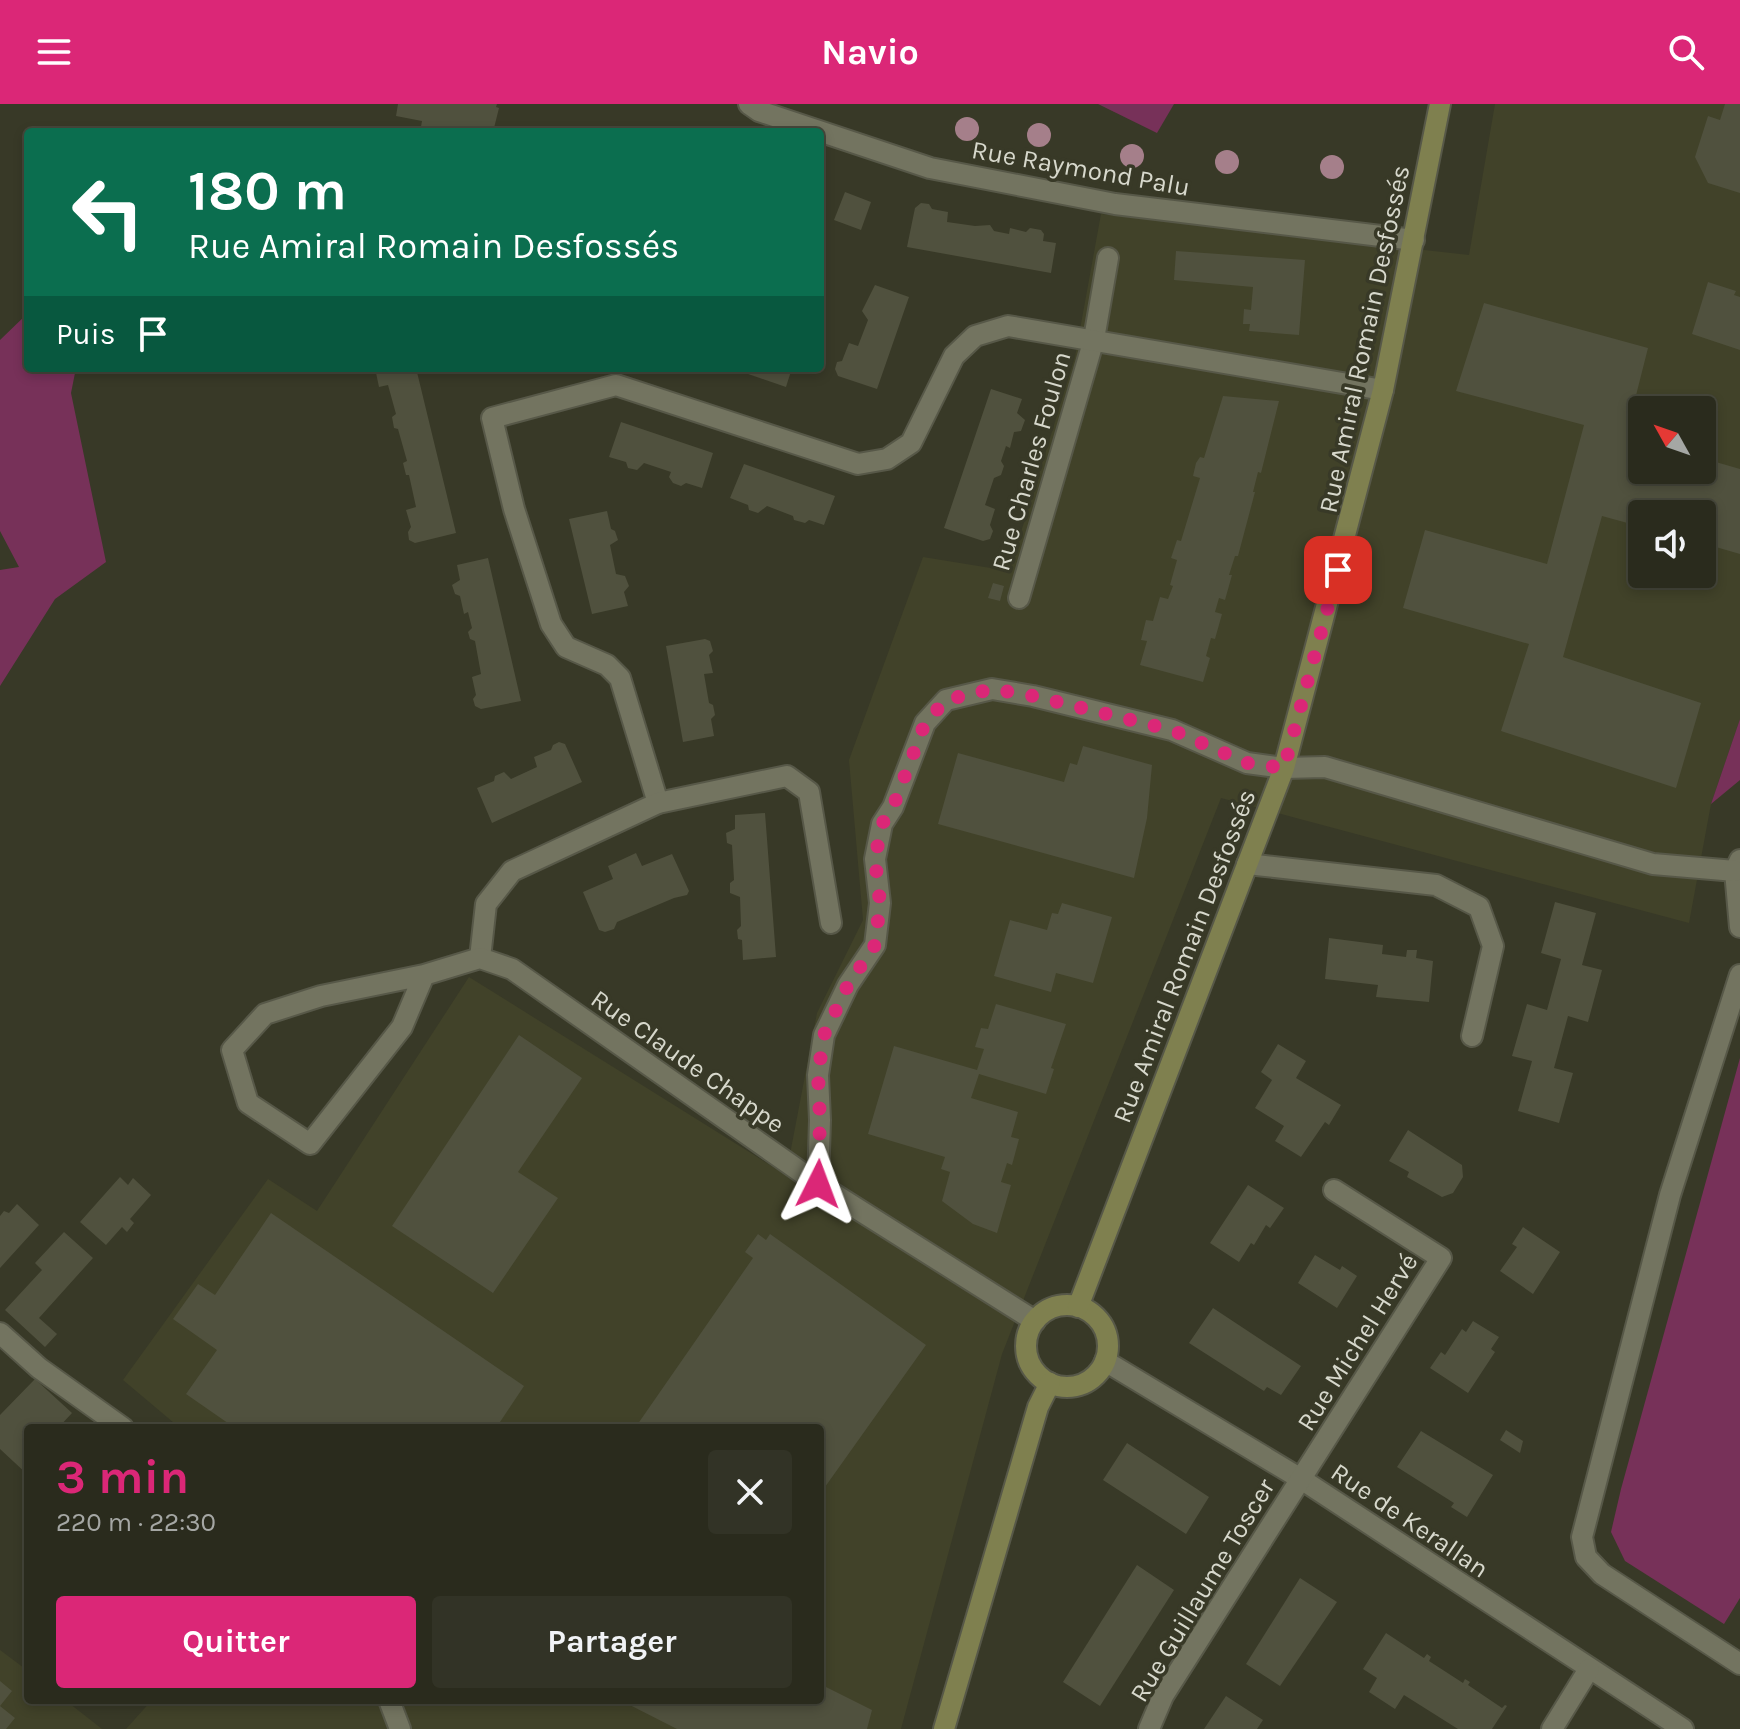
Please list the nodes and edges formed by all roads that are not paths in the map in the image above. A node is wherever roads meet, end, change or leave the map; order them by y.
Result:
1 (749, 104) edge
2 (1440, 104) edge
3 (810, 128) edge
4 (824, 133) edge
5 (1414, 240) junction
6 (1108, 258) dead end
7 (1094, 339) junction
8 (1383, 390) junction
9 (1019, 598) dead end
10 (1284, 768) junction
11 (658, 803) junction
12 (1247, 864) junction
13 (1738, 868) edge
14 (831, 923) dead end
15 (1740, 927) edge
16 (480, 958) junction
17 (424, 975) junction
18 (1740, 975) edge
19 (1472, 1036) dead end
20 (818, 1184) junction
21 (1334, 1190) dead end
22 (1078, 1307) junction
23 (1035, 1321) junction
24 (0, 1333) edge
25 (1105, 1361) junction
26 (1050, 1383) junction
27 (117, 1424) edge
28 (1301, 1479) junction
29 (1740, 1664) edge
30 (1589, 1669) junction
31 (391, 1704) edge
32 (400, 1729) edge
33 (944, 1729) edge
34 (1149, 1729) edge
35 (1552, 1729) edge
36 (1683, 1729) edge

1 - 3 street, Rue Raymond Palu
2 - 5 main road, Rue Amiral Romain Desfossés
4 - 5 street, Rue Raymond Palu
5 - 8 main road, Rue Amiral Romain Desfossés
6 - 7 street, Rue Charles Foulon
7 - 8 street, Rue Charles Foulon
7 - 9 street, Rue Charles Foulon
7 - 11 street, Rue Charles Foulon
8 - 10 main road, Rue Amiral Romain Desfossés
10 - 12 main road, Rue Amiral Romain Desfossés
10 - 13 street
10 - 20 street
11 - 14 street
11 - 16 street
12 - 19 street
12 - 22 main road, Rue Amiral Romain Desfossés
13 - 15 street
16 - 17 street
16 - 20 street, Rue Claude Chappe
17 - 17 street
18 - 29 street
20 - 23 street, Rue Claude Chappe
21 - 28 street, Rue Michel Hervé
22 - 23 main road
22 - 25 main road
23 - 26 main road
24 - 27 street
25 - 26 main road
25 - 28 street, Rue de Kerallan
26 - 33 main road
28 - 30 street, Rue de Kerallan
28 - 34 street, Rue Guillaume Toscer
30 - 35 street
30 - 36 street, Rue de Kerallan
31 - 32 street

